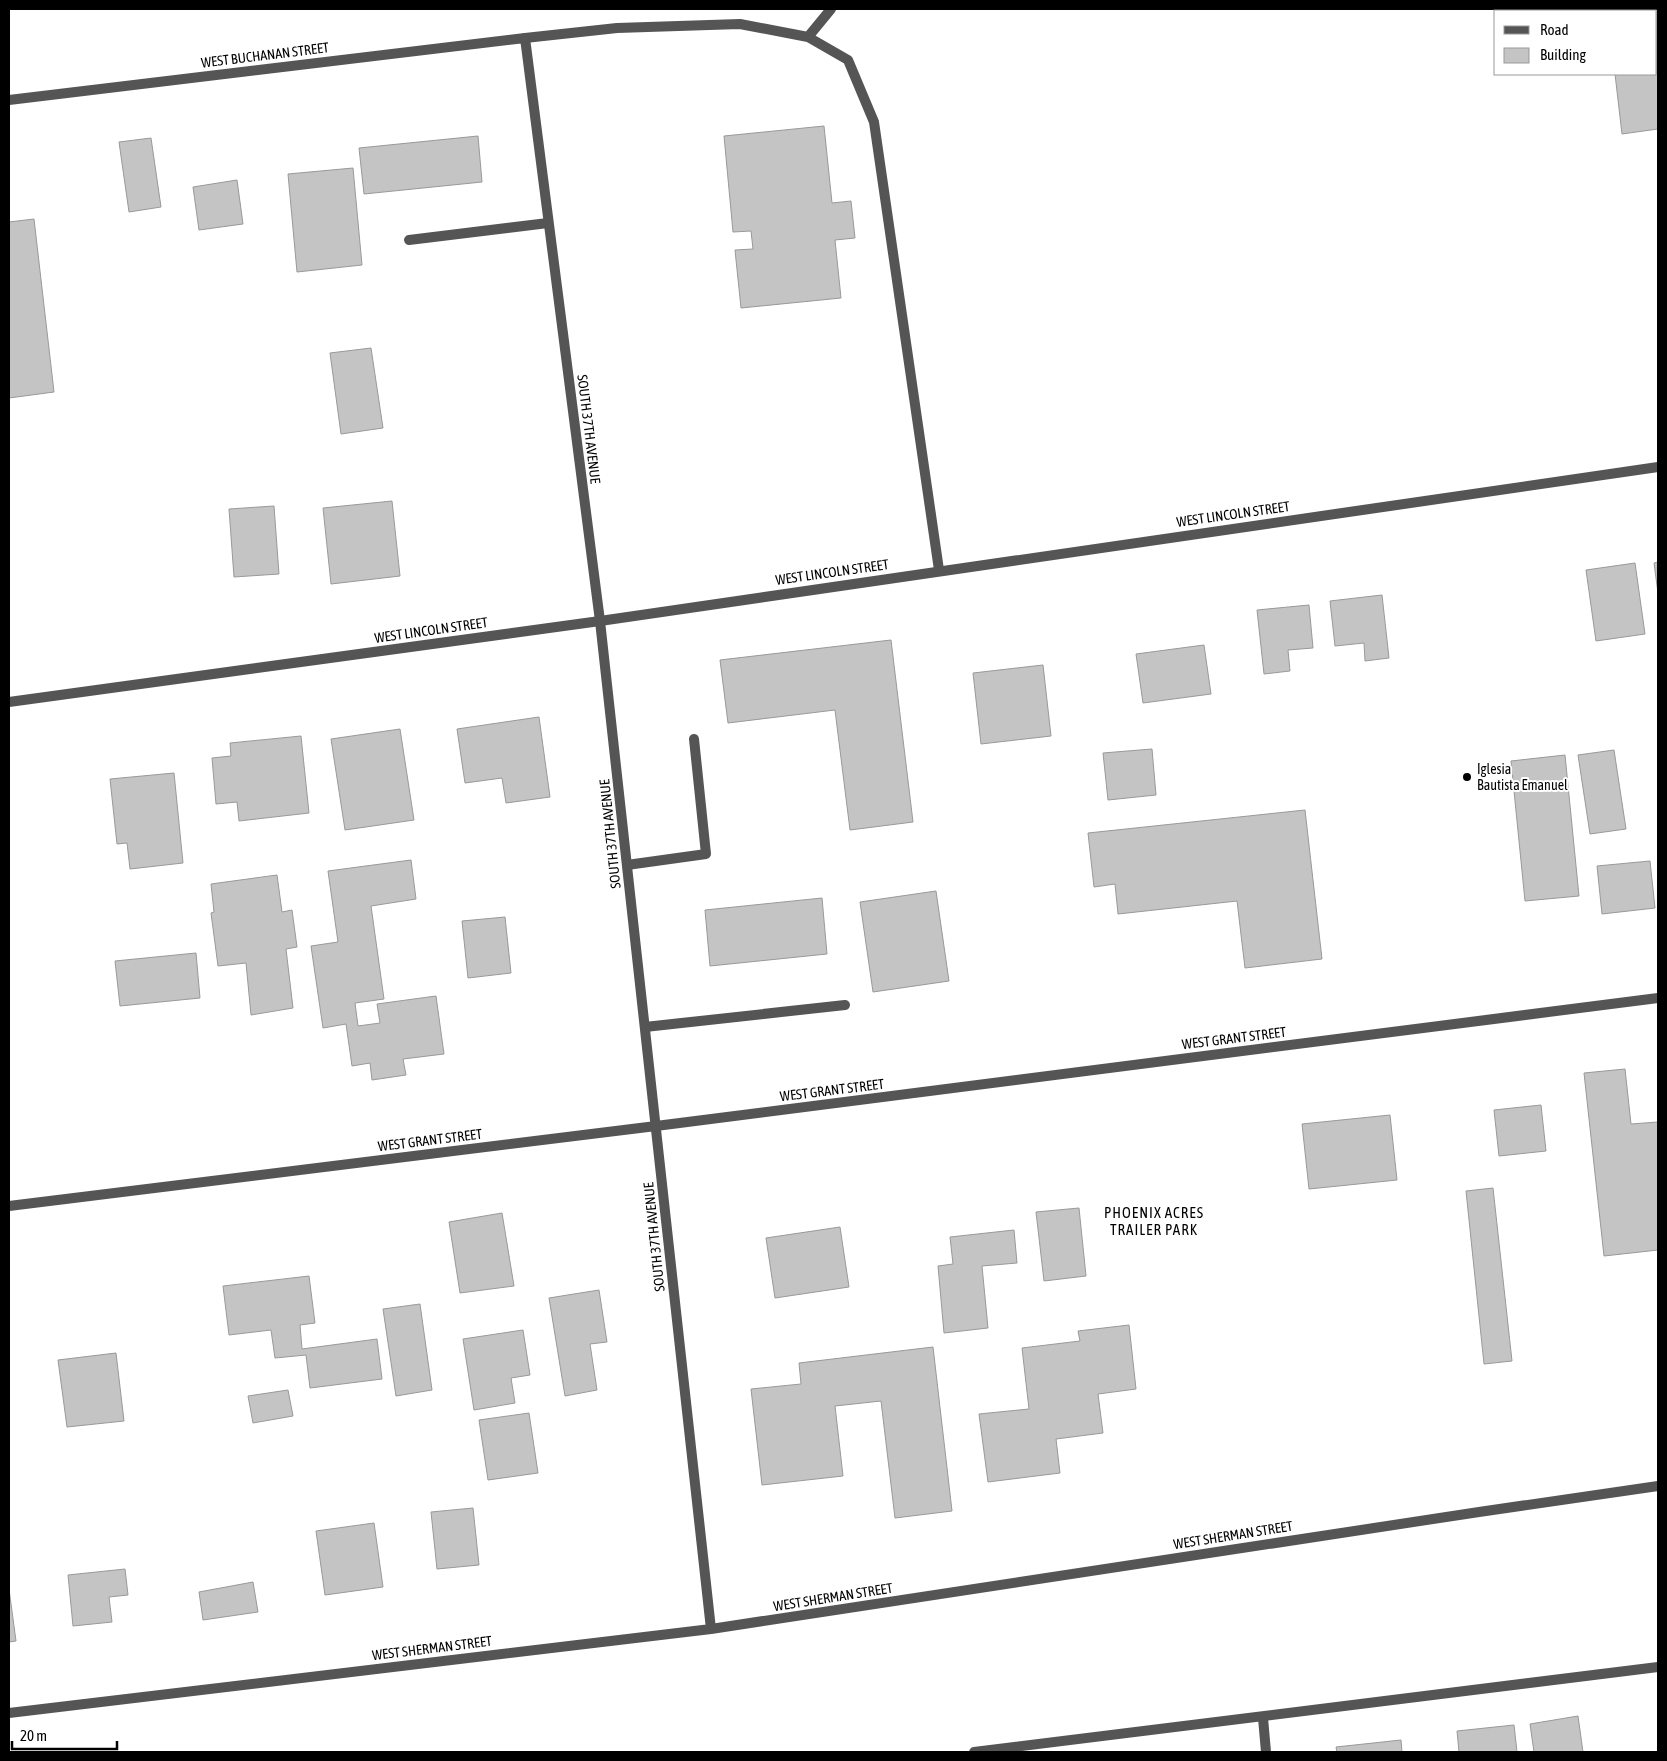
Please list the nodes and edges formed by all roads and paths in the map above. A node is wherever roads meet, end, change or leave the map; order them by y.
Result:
1 (831, 9) edge
2 (808, 37) junction
3 (525, 38) junction
4 (9, 100) edge
5 (548, 223) junction
6 (409, 240) dead end
7 (1658, 467) edge
8 (939, 570) junction
9 (600, 620) junction
10 (9, 702) edge
11 (694, 739) dead end
12 (627, 865) junction
13 (1658, 998) edge
14 (844, 1005) dead end
15 (645, 1027) junction
16 (656, 1126) junction
17 (9, 1206) edge
18 (1658, 1486) edge
19 (711, 1629) junction
20 (1658, 1667) edge
21 (9, 1713) edge
22 (1262, 1718) junction
23 (974, 1752) edge
24 (1266, 1752) edge

1 - 2 street
2 - 3 street, WEST BUCHANAN STREET
2 - 8 street, WEST BUCHANAN STREET
3 - 4 street, WEST BUCHANAN STREET
3 - 5 street, SOUTH 37TH AVENUE
5 - 6 street
5 - 9 street, SOUTH 37TH AVENUE
7 - 8 street, WEST LINCOLN STREET
8 - 9 street, WEST LINCOLN STREET
9 - 10 street, WEST LINCOLN STREET
9 - 12 street, SOUTH 37TH AVENUE
11 - 12 street
12 - 15 street, SOUTH 37TH AVENUE
13 - 16 street, WEST GRANT STREET
14 - 15 street
15 - 16 street, SOUTH 37TH AVENUE
16 - 17 street, WEST GRANT STREET
16 - 19 street, SOUTH 37TH AVENUE
18 - 19 street, WEST SHERMAN STREET
19 - 21 street, WEST SHERMAN STREET
20 - 22 street
22 - 23 street
22 - 24 street

